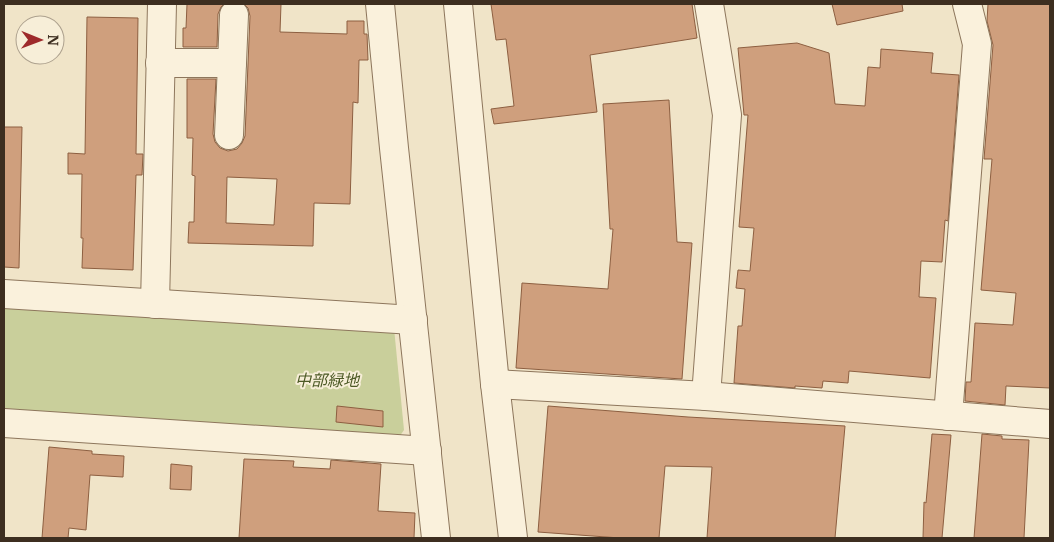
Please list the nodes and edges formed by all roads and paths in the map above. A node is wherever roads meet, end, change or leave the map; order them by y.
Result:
1 (162, 4) edge
2 (380, 4) edge
3 (458, 4) edge
4 (708, 4) edge
5 (966, 4) edge
6 (234, 15) dead end
7 (160, 63) junction
8 (232, 63) junction
9 (229, 135) dead end
10 (4, 294) edge
11 (155, 304) junction
12 (413, 320) junction
13 (495, 384) junction
14 (706, 396) junction
15 (948, 416) junction
16 (4, 423) edge
17 (1050, 424) edge
18 (427, 451) junction
19 (436, 538) edge
20 (513, 538) edge

1 - 7 street
2 - 12 street
3 - 13 street
4 - 14 street
5 - 15 street
6 - 8 street
7 - 8 street
7 - 11 street
8 - 9 street
10 - 11 street
11 - 12 street
12 - 18 street
13 - 14 street
13 - 20 street
14 - 15 street
15 - 17 street
16 - 18 street
18 - 19 street

